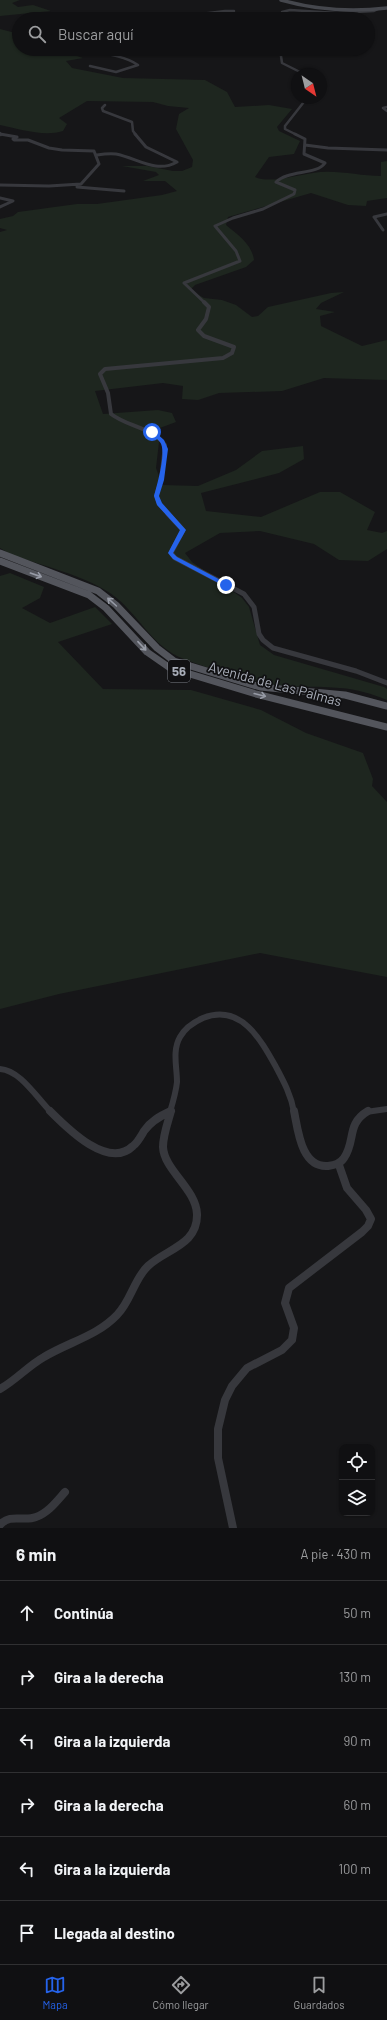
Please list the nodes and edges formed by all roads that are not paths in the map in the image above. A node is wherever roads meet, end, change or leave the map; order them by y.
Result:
1 (281, 0) edge
2 (387, 8) edge
3 (378, 9) junction
4 (217, 12) edge
5 (233, 12) edge
6 (284, 12) edge
7 (327, 12) edge
8 (374, 12) edge
9 (107, 56) edge
10 (281, 56) edge
11 (90, 66) dead end
12 (292, 68) edge
13 (302, 104) edge
14 (105, 105) dead end
15 (387, 107) edge
16 (387, 111) edge
17 (0, 133) edge
18 (305, 142) junction
19 (387, 150) edge
20 (97, 155) junction
21 (0, 185) edge
22 (61, 186) junction
23 (124, 191) dead end
24 (0, 198) edge
25 (0, 207) edge
26 (387, 214) edge
27 (382, 230) dead end
28 (0, 553) edge
29 (0, 561) edge
30 (387, 684) edge
31 (323, 693) junction
32 (387, 706) edge
33 (314, 708) junction
34 (387, 727) edge
35 (0, 1068) edge
36 (387, 1109) edge
37 (171, 1111) junction
38 (340, 1165) junction
39 (0, 1388) edge
40 (65, 1492) dead end
41 (0, 1525) edge
42 (233, 1528) edge

1 - 3 main road
2 - 3 main road
3 - 8 street
4 - 5 street
6 - 7 street
9 - 11 street
10 - 12 street
13 - 18 street
14 - 20 street
15 - 16 street
17 - 20 street
18 - 19 street
18 - 30 street
20 - 22 street
21 - 22 street
22 - 23 street
24 - 25 street
26 - 27 street
31 -> 28 main road, Avenida de Las Palmas / 56
29 -> 33 main road, Avenida de Las Palmas / 56
31 - 32 main road, Avenida de Las Palmas / 56
31 - 33 main road
33 - 34 main road, Avenida de Las Palmas / 56
35 - 37 street
36 - 38 street
37 - 38 street
37 - 39 street
38 - 42 street
40 - 41 street

